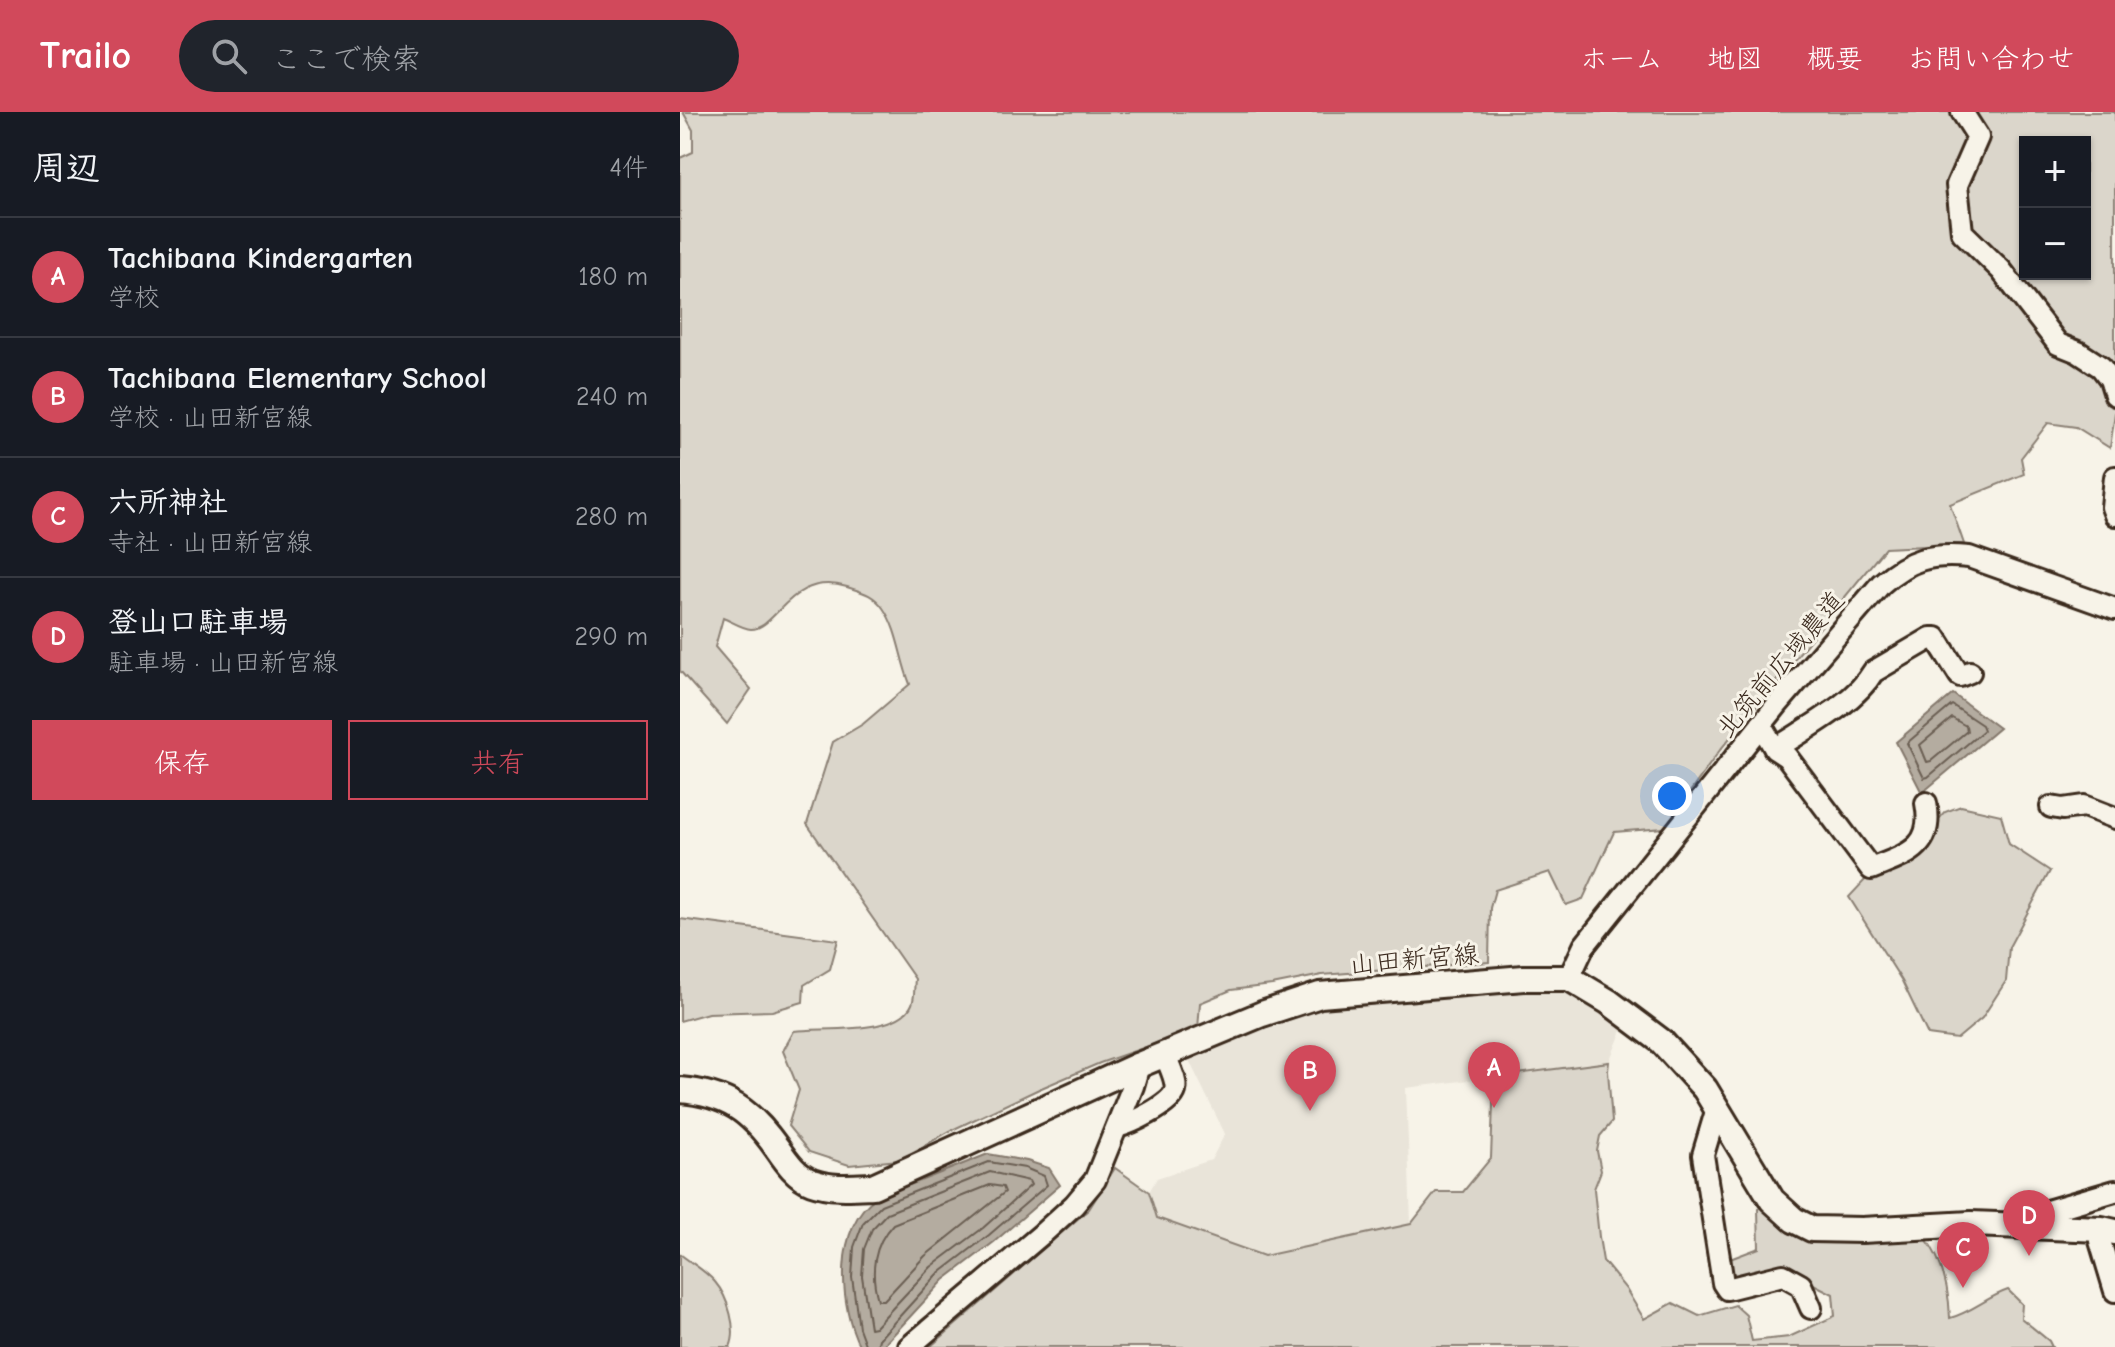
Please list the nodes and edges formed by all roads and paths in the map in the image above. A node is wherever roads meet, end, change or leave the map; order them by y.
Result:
1 (1962, 112) edge
2 (2115, 395) edge
3 (2115, 477) edge
4 (2115, 515) edge
5 (2115, 609) edge
6 (1970, 672) dead end
7 (1761, 725) junction
8 (1775, 749) junction
9 (1926, 803) dead end
10 (2051, 807) dead end
11 (2115, 818) edge
12 (1569, 978) junction
13 (1165, 1054) junction
14 (1139, 1065) junction
15 (680, 1090) edge
16 (1717, 1108) junction
17 (1117, 1127) junction
18 (2115, 1191) edge
19 (2019, 1227) junction
20 (2108, 1231) edge
21 (2115, 1291) edge
22 (1811, 1308) dead end
23 (909, 1347) edge

1 - 2 street
3 - 4 street
5 - 7 street, 北筑前広域農道
6 - 8 street
7 - 8 street
7 - 12 street, 北筑前広域農道
8 - 9 street
10 - 11 street
12 - 13 main road, 山田新宮線
12 - 16 main road
13 - 14 main road, 山田新宮線
13 - 17 street
14 - 15 main road, 山田新宮線
14 - 17 street
16 - 19 main road
16 - 22 street
17 - 23 street
18 - 19 street
19 - 20 main road
20 - 21 street

